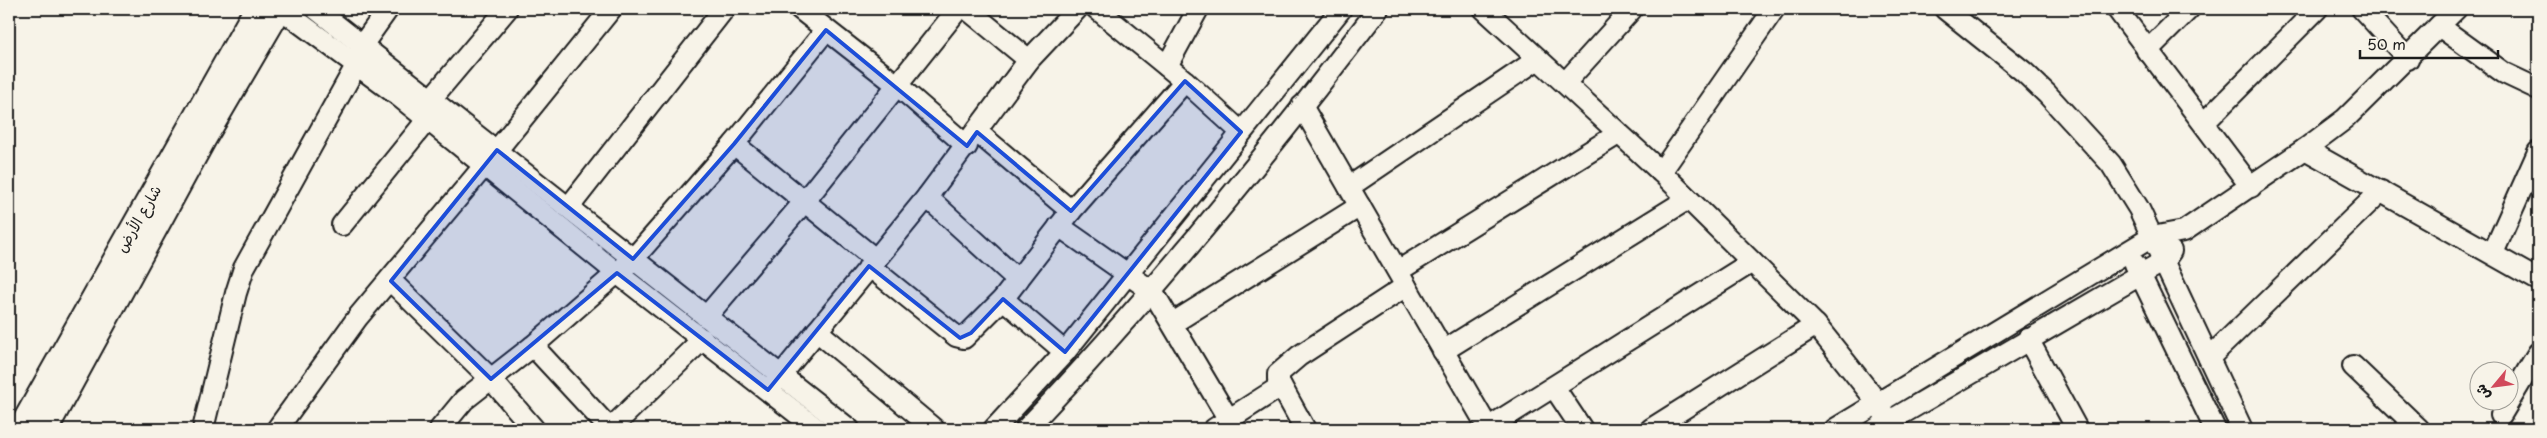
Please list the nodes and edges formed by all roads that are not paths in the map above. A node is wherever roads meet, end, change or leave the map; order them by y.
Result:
1 (257, 9) edge
2 (280, 9) edge
3 (316, 9) edge
4 (388, 9) edge
5 (507, 9) edge
6 (611, 9) edge
7 (724, 9) edge
8 (958, 9) edge
9 (967, 9) edge
10 (1077, 9) edge
11 (1097, 9) edge
12 (1198, 9) edge
13 (1341, 9) edge
14 (1353, 9) edge
15 (1632, 9) edge
16 (1774, 9) edge
17 (1944, 9) edge
18 (2117, 9) edge
19 (2189, 9) edge
20 (2317, 9) edge
21 (2362, 9) edge
22 (2456, 9) edge
23 (805, 10) edge
24 (1491, 11) edge
25 (1374, 15) edge
26 (2439, 26) junction
27 (826, 30) junction
28 (363, 44) junction
29 (2147, 51) junction
30 (1538, 59) junction
31 (2408, 59) junction
32 (1029, 60) junction
33 (357, 64) junction
34 (1167, 66) junction
35 (1185, 81) junction
36 (1565, 83) junction
37 (897, 85) junction
38 (2538, 89) edge
39 (431, 99) junction
40 (1302, 106) junction
41 (427, 120) junction
42 (2204, 123) junction
43 (1241, 132) junction
44 (1618, 134) junction
45 (972, 139) junction
46 (734, 144) junction
47 (2305, 149) junction
48 (2538, 152) edge
49 (491, 158) junction
50 (1661, 172) junction
51 (1350, 187) junction
52 (2251, 187) junction
53 (2381, 191) junction
54 (927, 197) junction
55 (1688, 199) junction
56 (804, 202) junction
57 (1360, 206) junction
58 (569, 207) junction
59 (1065, 219) junction
60 (342, 224) dead end
61 (2184, 230) junction
62 (2152, 238) junction
63 (2129, 253) junction
64 (2493, 253) junction
65 (633, 259) junction
66 (2164, 261) junction
67 (872, 262) junction
68 (1752, 262) junction
69 (617, 273) junction
70 (1129, 274) junction
71 (2140, 274) junction
72 (1402, 279) junction
73 (391, 280) junction
74 (1018, 280) junction
75 (2538, 280) edge
76 (1153, 292) junction
77 (1003, 299) junction
78 (706, 317) junction
79 (1173, 322) junction
80 (1816, 325) junction
81 (817, 331) junction
82 (703, 339) junction
83 (2028, 339) junction
84 (533, 346) junction
85 (1443, 351) junction
86 (1065, 352) junction
87 (2538, 353) edge
88 (2209, 358) junction
89 (2353, 366) dead end
90 (491, 379) junction
91 (774, 383) junction
92 (1281, 386) junction
93 (1554, 387) junction
94 (1878, 403) junction
95 (2501, 416) dead end
96 (1222, 424) edge
97 (1886, 427) edge
98 (21, 429) edge
99 (45, 429) edge
100 (203, 429) edge
101 (277, 429) edge
102 (440, 429) edge
103 (534, 429) edge
104 (610, 429) edge
105 (817, 429) edge
106 (848, 429) edge
107 (934, 429) edge
108 (994, 429) edge
109 (1026, 429) edge
110 (1305, 429) edge
111 (1487, 429) edge
112 (1582, 429) edge
113 (1651, 429) edge
114 (1836, 429) edge
115 (2078, 429) edge
116 (2215, 429) edge
117 (2242, 429) edge
118 (2419, 429) edge

1 - 98 main road, شارع الأرض
2 - 33 street
2 - 99 main road, شارع الأرض
3 - 28 street
4 - 28 street
5 - 39 street
6 - 49 street
7 - 58 street
8 - 37 street
9 - 32 street
10 - 32 street
11 - 34 street
12 - 34 street
13 - 43 street
14 - 25 street
15 - 36 street
16 - 50 street
17 - 62 street
18 - 29 street
19 - 29 street
20 - 42 street
21 - 31 street
22 - 26 street
23 - 27 street
24 - 30 street
25 - 40 street
26 - 31 street
26 - 38 street
27 - 37 street
27 - 46 street
28 - 33 street
28 - 39 street
29 - 42 street
30 - 36 street
30 - 51 street
31 - 47 street
32 - 45 street
33 - 41 street
33 - 100 street
34 - 35 street
35 - 43 street
35 - 59 street
36 - 44 street
37 - 45 street
37 - 56 street
39 - 49 street
40 - 51 street
40 - 76 street
41 - 49 street
41 - 60 street
42 - 52 street
43 - 70 street
44 - 50 street
44 - 72 street
45 - 54 street
45 - 59 street
46 - 56 street
46 - 65 street
47 - 52 street
47 - 53 street
48 - 64 street
49 - 58 street
49 - 69 street
49 - 73 street
50 - 55 street
51 - 57 street
52 - 61 street
53 - 64 street
53 - 88 street
54 - 67 street
54 - 74 street
55 - 68 street
55 - 85 street
56 - 67 street
56 - 78 street
57 - 72 street
57 - 79 street
58 - 65 street
59 - 70 street
59 - 74 street
61 - 62 street
61 - 66 street
62 - 63 street
62 - 66 street
63 - 71 street
63 - 94 street
64 - 75 street
65 - 69 street
65 - 78 street
66 - 71 street
66 - 88 street
67 - 77 street
67 - 81 street
68 - 80 street
68 - 93 street
69 - 82 street
69 - 84 street
70 - 76 street
70 - 86 street
71 - 83 street
71 - 116 street
72 - 85 street
72 - 92 street
73 - 90 street
73 - 101 street
74 - 77 street
76 - 79 street
76 - 109 street
77 - 86 street
78 - 91 street
79 - 96 street
80 - 94 street
80 - 113 street
81 - 91 street
81 - 107 street
82 - 91 street
82 - 104 street
83 - 97 street
83 - 115 street
84 - 90 street
84 - 104 street
85 - 111 street
86 - 108 street
87 - 95 street
88 - 117 street
89 - 118 street
90 - 102 street
90 - 103 street
91 - 105 street
91 - 106 street
92 - 96 street
92 - 110 street
93 - 111 street
93 - 112 street
94 - 97 street
94 - 114 street

